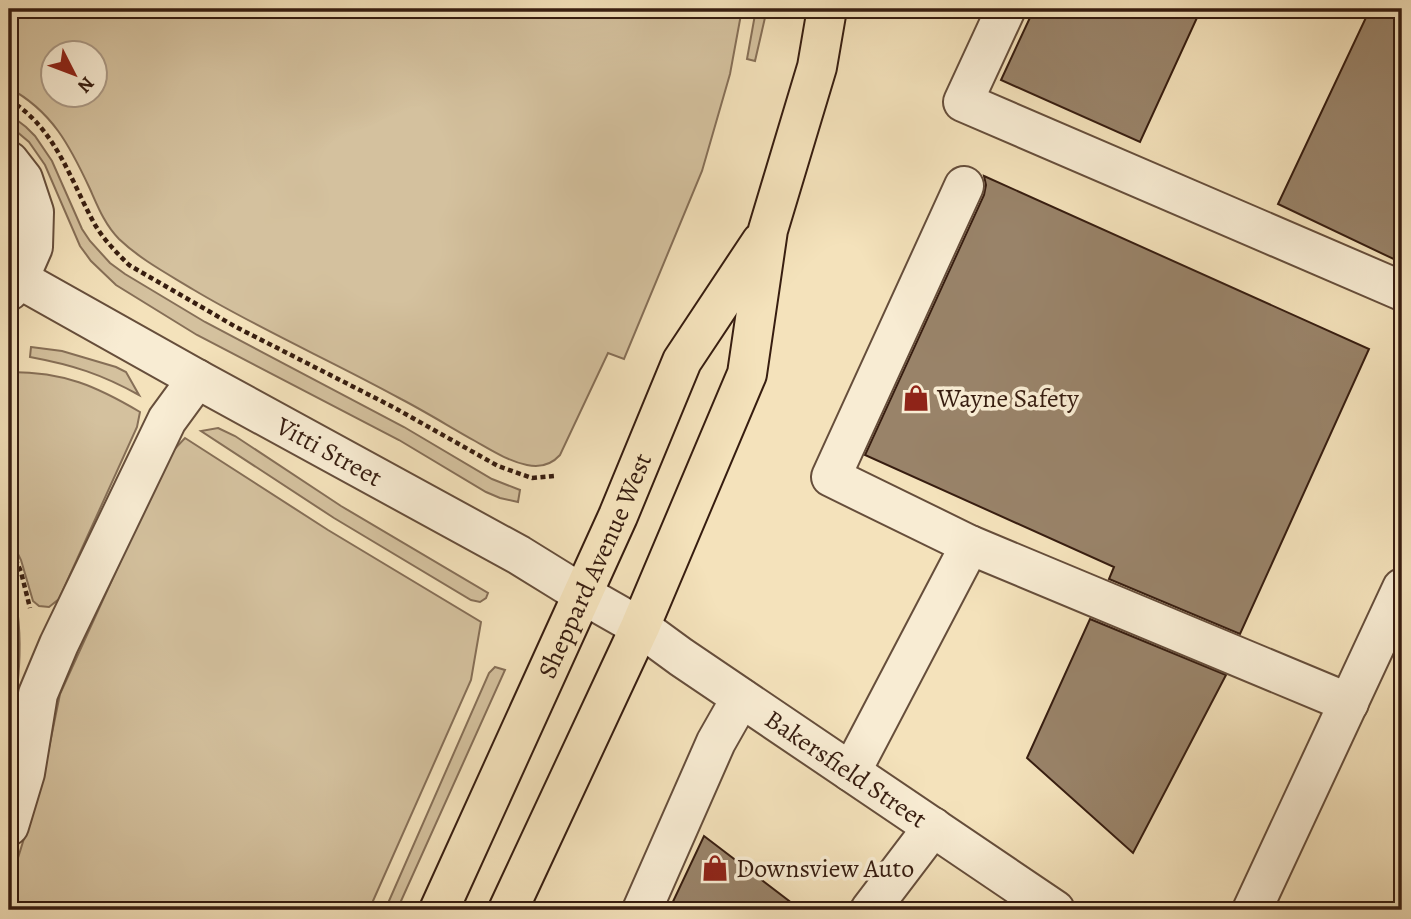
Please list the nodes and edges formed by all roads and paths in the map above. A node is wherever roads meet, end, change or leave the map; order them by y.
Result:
1 (827, 9) edge
2 (1006, 9) edge
3 (9, 100) edge
4 (9, 161) edge
5 (964, 186) dead end
6 (768, 230) junction
7 (14, 285) edge
8 (1402, 291) edge
9 (197, 379) junction
10 (554, 476) dead end
11 (9, 543) edge
12 (970, 545) junction
13 (1402, 588) edge
14 (582, 594) junction
15 (640, 627) junction
16 (59, 644) junction
17 (741, 698) junction
18 (1349, 703) junction
19 (851, 772) junction
20 (9, 826) edge
21 (933, 827) junction
22 (439, 910) edge
23 (508, 910) edge
24 (642, 910) edge
25 (870, 910) edge
26 (1055, 910) edge
27 (1252, 910) edge

1 - 6 main road, Sheppard Avenue West
2 - 8 street
3 - 10 path
4 - 7 street, Vitti Street
5 - 12 street
6 - 14 main road, Sheppard Avenue West
6 - 15 main road, Sheppard Avenue West
7 - 9 street, Vitti Street
9 - 14 street, Vitti Street
9 - 16 street
11 - 16 path
12 - 18 street
12 - 19 street
13 - 18 street
14 - 15 street, Vitti Street
14 - 22 main road, Sheppard Avenue West
15 - 17 street, Bakersfield Street
15 - 23 main road, Sheppard Avenue West
16 - 20 street
17 - 19 street, Bakersfield Street
17 - 24 street
18 - 27 street
19 - 21 street, Bakersfield Street
21 - 25 street
21 - 26 street, Bakersfield Street

